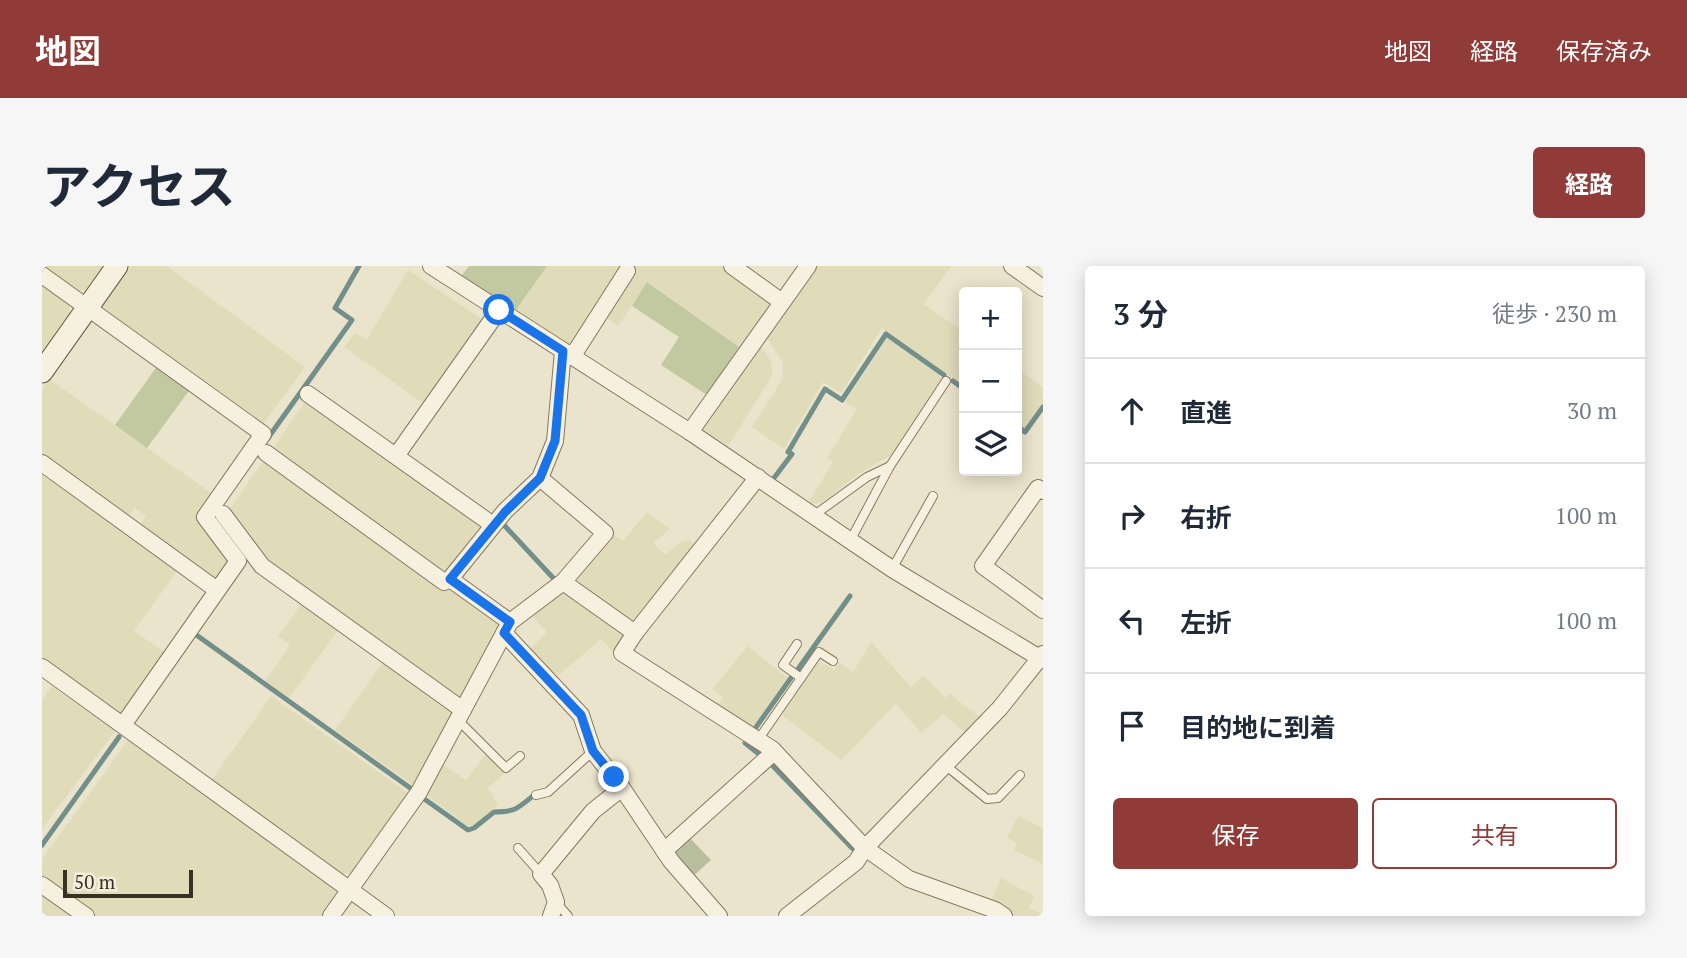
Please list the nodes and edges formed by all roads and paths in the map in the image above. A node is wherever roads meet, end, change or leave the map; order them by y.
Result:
1 (117, 266) edge
2 (431, 266) edge
3 (732, 266) edge
4 (808, 266) edge
5 (1012, 266) edge
6 (628, 271) dead end
7 (42, 275) edge
8 (1043, 288) edge
9 (782, 302) junction
10 (88, 308) junction
11 (499, 310) junction
12 (567, 354) junction
13 (42, 372) edge
14 (946, 381) dead end
15 (308, 394) dead end
16 (690, 432) junction
17 (266, 453) dead end
18 (396, 456) junction
19 (42, 463) edge
20 (890, 466) junction
21 (758, 477) junction
22 (540, 478) junction
23 (1043, 491) edge
24 (933, 496) dead end
25 (223, 514) dead end
26 (813, 516) junction
27 (493, 525) junction
28 (850, 541) junction
29 (245, 557) junction
30 (892, 569) junction
31 (450, 579) junction
32 (563, 582) junction
33 (217, 590) junction
34 (1043, 610) edge
35 (507, 628) junction
36 (635, 633) junction
37 (797, 644) dead end
38 (1042, 657) edge
39 (832, 662) dead end
40 (42, 667) edge
41 (801, 678) junction
42 (460, 715) junction
43 (123, 725) junction
44 (758, 740) junction
45 (593, 751) junction
46 (774, 752) junction
47 (520, 756) dead end
48 (944, 765) junction
49 (1020, 775) dead end
50 (622, 788) junction
51 (536, 795) dead end
52 (518, 848) dead end
53 (866, 848) junction
54 (664, 851) junction
55 (541, 874) junction
56 (42, 885) edge
57 (351, 888) junction
58 (554, 909) edge
59 (86, 916) edge
60 (331, 916) edge
61 (386, 916) edge
62 (568, 916) edge
63 (719, 916) edge
64 (787, 916) edge
65 (1004, 916) edge

1 - 10 street
2 - 11 street
3 - 9 street
4 - 9 street
5 - 8 street
6 - 12 street
7 - 10 street
9 - 16 street
10 - 13 street
10 - 29 street
11 - 12 street
11 - 18 street
12 - 16 street
12 - 22 street
14 - 20 lane
15 - 18 street
16 - 21 street
17 - 31 street
18 - 27 street
19 - 33 street
20 - 26 lane
20 - 28 lane
21 - 26 street
21 - 36 street
22 - 27 street
22 - 32 street
23 - 34 street
24 - 30 lane
25 - 29 street
26 - 28 street
27 - 31 street
28 - 30 street
29 - 33 street
29 - 42 street
30 - 38 street
31 - 35 street
32 - 35 street
32 - 36 street
33 - 43 street
35 - 42 street
35 - 45 street
36 - 44 street
37 - 41 lane
38 - 48 street
39 - 41 lane
40 - 43 street
41 - 44 lane
42 - 47 lane
42 - 57 street
43 - 57 street
44 - 46 street
45 - 50 street
45 - 51 lane
46 - 53 street
46 - 54 street
48 - 49 lane
48 - 53 street
50 - 54 street
50 - 55 street
52 - 55 lane
53 - 64 street
53 - 65 street
54 - 63 street
55 - 58 street
56 - 59 street
57 - 60 street
57 - 61 street
58 - 62 lane

